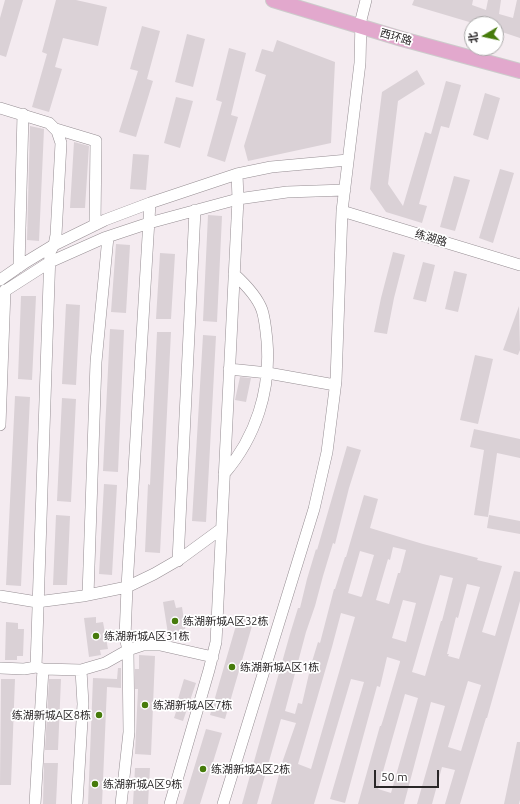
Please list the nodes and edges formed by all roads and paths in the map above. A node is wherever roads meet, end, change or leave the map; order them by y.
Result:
1 (273, 0) edge
2 (297, 0) edge
3 (366, 0) edge
4 (361, 23) junction
5 (520, 65) edge
6 (520, 72) edge
7 (0, 108) edge
8 (23, 114) junction
9 (56, 129) junction
10 (348, 160) junction
11 (237, 174) junction
12 (345, 190) junction
13 (238, 199) junction
14 (150, 203) junction
15 (196, 210) junction
16 (342, 211) junction
17 (100, 223) junction
18 (149, 224) junction
19 (106, 238) junction
20 (54, 245) junction
21 (50, 262) junction
22 (520, 265) edge
23 (19, 267) junction
24 (234, 274) junction
25 (0, 280) edge
26 (3, 292) edge
27 (229, 370) junction
28 (268, 374) junction
29 (335, 385) junction
30 (0, 426) edge
31 (224, 474) junction
32 (221, 529) junction
33 (178, 561) junction
34 (127, 587) junction
35 (88, 595) junction
36 (0, 596) edge
37 (37, 602) junction
38 (128, 650) junction
39 (213, 657) junction
40 (0, 668) edge
41 (39, 668) junction
42 (81, 670) junction
43 (35, 804) edge
44 (77, 804) edge
45 (121, 804) edge
46 (170, 804) edge
47 (223, 804) edge

1 - 4 main road, 西环路
2 - 4 street, 西环路
3 - 4 street
4 - 5 street, 西环路
4 - 6 main road, 西环路
4 - 10 street
7 - 8 street
8 - 9 street
8 - 23 street
9 - 17 street
9 - 20 street
10 - 11 street
10 - 12 street
11 - 13 street
11 - 14 street
12 - 13 street
12 - 16 street
13 - 15 street
13 - 24 street
14 - 17 street
14 - 18 street
15 - 18 street
15 - 33 street
16 - 22 street, 练湖路
16 - 29 street
17 - 19 street
17 - 20 street
18 - 19 street
18 - 34 street
19 - 21 street
19 - 35 street
20 - 21 street
20 - 23 street
21 - 26 street
21 - 37 street
23 - 25 street
24 - 27 street
24 - 28 street
26 - 30 street
27 - 28 street
27 - 31 street
28 - 29 street
28 - 31 street
29 - 47 street
31 - 32 street
32 - 33 street
32 - 39 street
33 - 34 street
34 - 35 street
34 - 38 street
35 - 37 street
36 - 37 street
37 - 41 street
38 - 39 street
38 - 42 street
38 - 45 street
39 - 46 street
40 - 41 street
41 - 42 street
41 - 43 street
42 - 44 street

